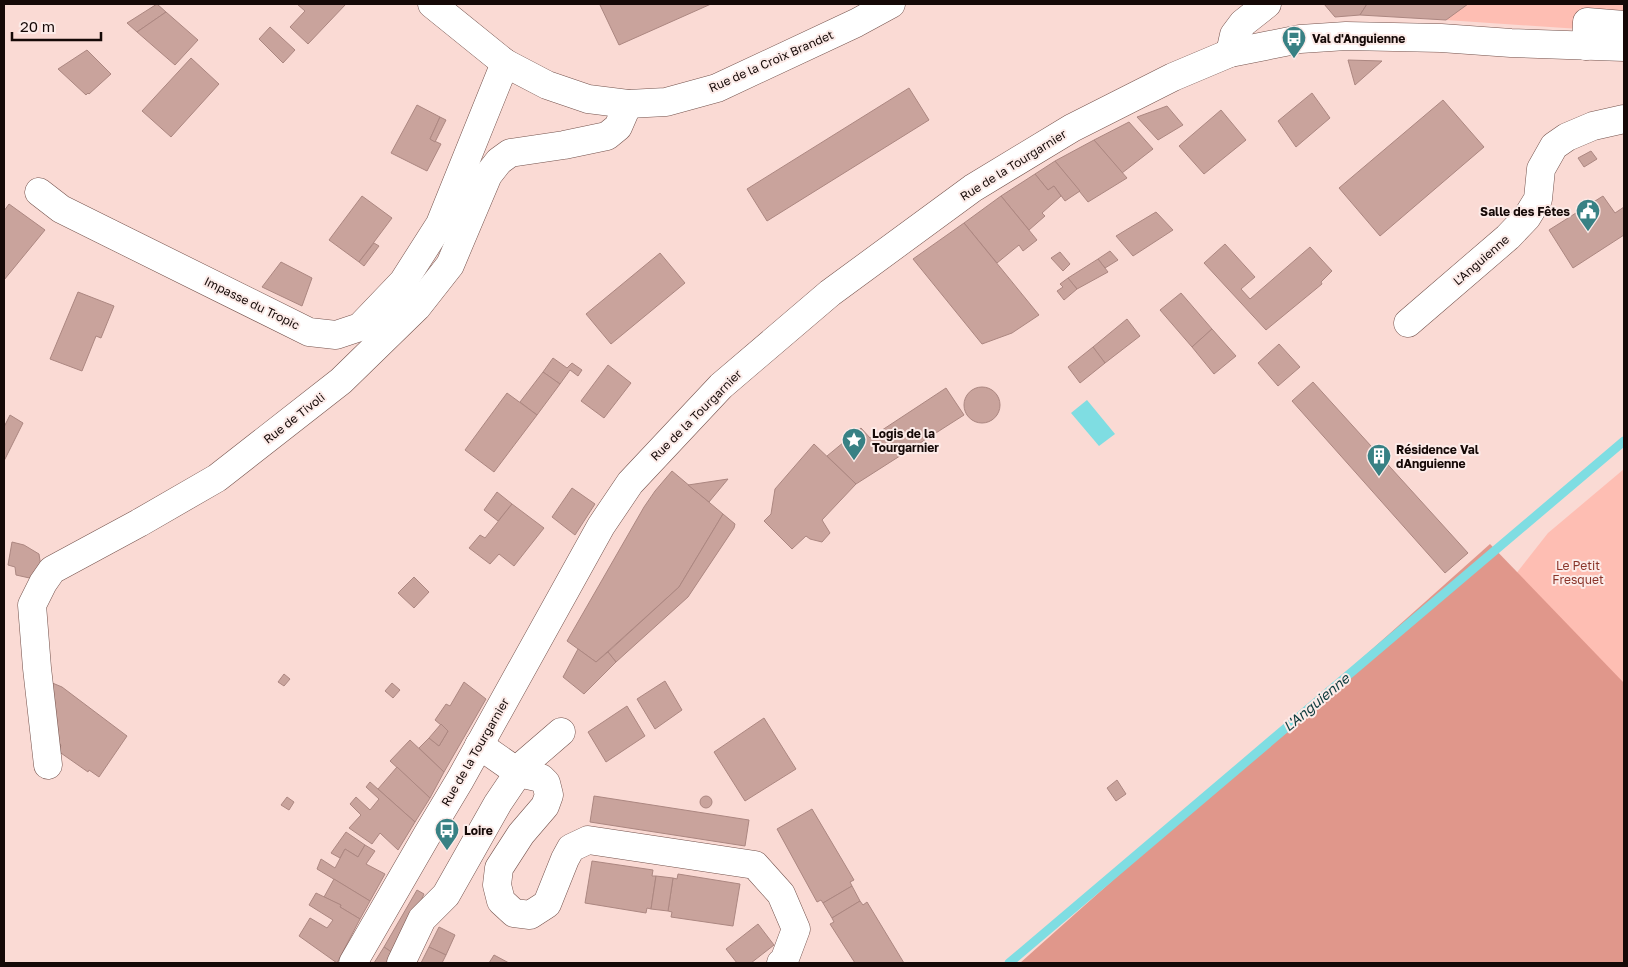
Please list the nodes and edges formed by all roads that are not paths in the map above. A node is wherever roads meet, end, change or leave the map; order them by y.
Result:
1 (432, 4) edge
2 (891, 4) edge
3 (1268, 4) edge
4 (1624, 25) edge
5 (1586, 46) junction
6 (1624, 48) edge
7 (1230, 53) junction
8 (504, 62) junction
9 (628, 104) junction
10 (1624, 119) edge
11 (39, 192) dead end
12 (1408, 323) dead end
13 (561, 732) dead end
14 (480, 745) junction
15 (48, 765) dead end
16 (519, 773) junction
17 (460, 780) junction
18 (498, 803) junction
19 (353, 963) edge
20 (402, 963) edge
21 (781, 963) edge

1 - 8 street, Rue de la Croix Brandet
2 - 9 street, Rue de la Croix Brandet
3 - 7 street
4 - 5 street
5 - 6 street, Rue de la Tourgarnier
5 - 7 street, Rue de la Tourgarnier
7 - 14 street, Rue de la Tourgarnier
8 - 9 street, Rue de la Croix Brandet
8 - 11 street, Impasse du Tropic
9 - 15 street, Rue de Tivoli
10 - 12 street, L'Anguienne
13 - 16 street
14 - 16 street
14 - 17 street, Rue de la Tourgarnier
16 - 18 street
16 - 21 street
17 - 18 street
17 - 19 street, Rue de la Tourgarnier
18 - 20 street

